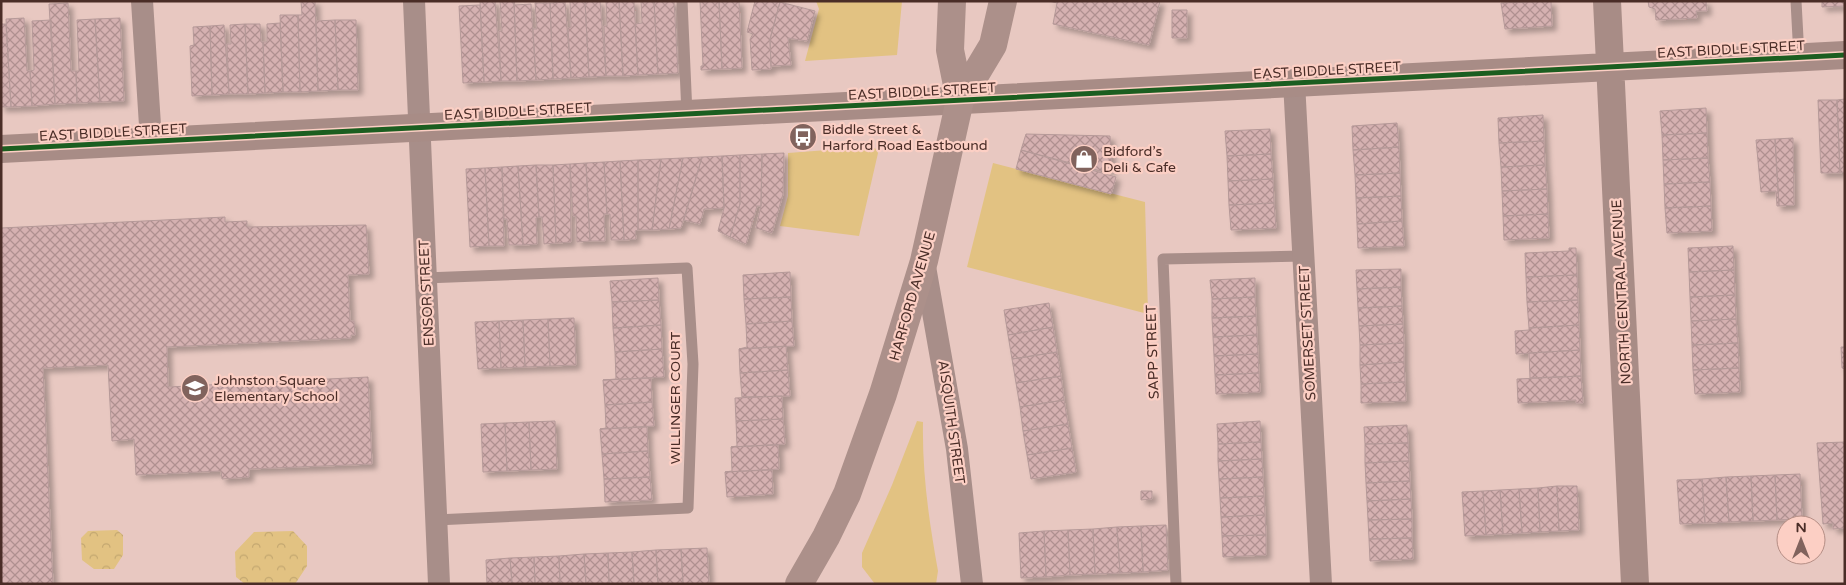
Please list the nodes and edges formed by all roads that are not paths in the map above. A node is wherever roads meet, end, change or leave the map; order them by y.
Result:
1 (142, 1) edge
2 (414, 1) edge
3 (682, 1) edge
4 (952, 1) edge
5 (1003, 1) edge
6 (1607, 1) edge
7 (1796, 1) edge
8 (1845, 54) edge
9 (1799, 57) junction
10 (1610, 66) junction
11 (1294, 82) junction
12 (960, 100) junction
13 (687, 114) junction
14 (419, 128) junction
15 (150, 141) junction
16 (1, 149) edge
17 (1303, 256) junction
18 (924, 261) junction
19 (425, 278) junction
20 (436, 520) junction
21 (439, 584) edge
22 (799, 584) edge
23 (972, 584) edge
24 (1176, 584) edge
25 (1320, 584) edge
26 (1635, 584) edge

1 - 15 street
2 - 14 street, ENSOR STREET
3 - 13 lane
4 - 12 main road
5 - 12 main road, HARFORD AVENUE
6 - 10 main road, NORTH CENTRAL AVENUE
7 - 9 lane
8 - 9 main road, EAST BIDDLE STREET
9 - 10 main road, EAST BIDDLE STREET
10 - 11 main road, EAST BIDDLE STREET
10 - 26 main road, NORTH CENTRAL AVENUE
11 - 12 main road, EAST BIDDLE STREET
11 - 17 street, SOMERSET STREET
12 - 13 main road, EAST BIDDLE STREET
12 - 18 main road, HARFORD AVENUE
13 - 14 main road, EAST BIDDLE STREET
14 - 15 main road, EAST BIDDLE STREET
14 - 19 street, ENSOR STREET
15 - 16 main road, EAST BIDDLE STREET
17 - 24 lane, SAPP STREET
17 - 25 street, SOMERSET STREET
18 - 22 main road, HARFORD AVENUE
18 - 23 street, AISQUITH STREET
19 - 20 street, ENSOR STREET
19 - 20 lane, WILLINGER COURT
20 - 21 street, ENSOR STREET

